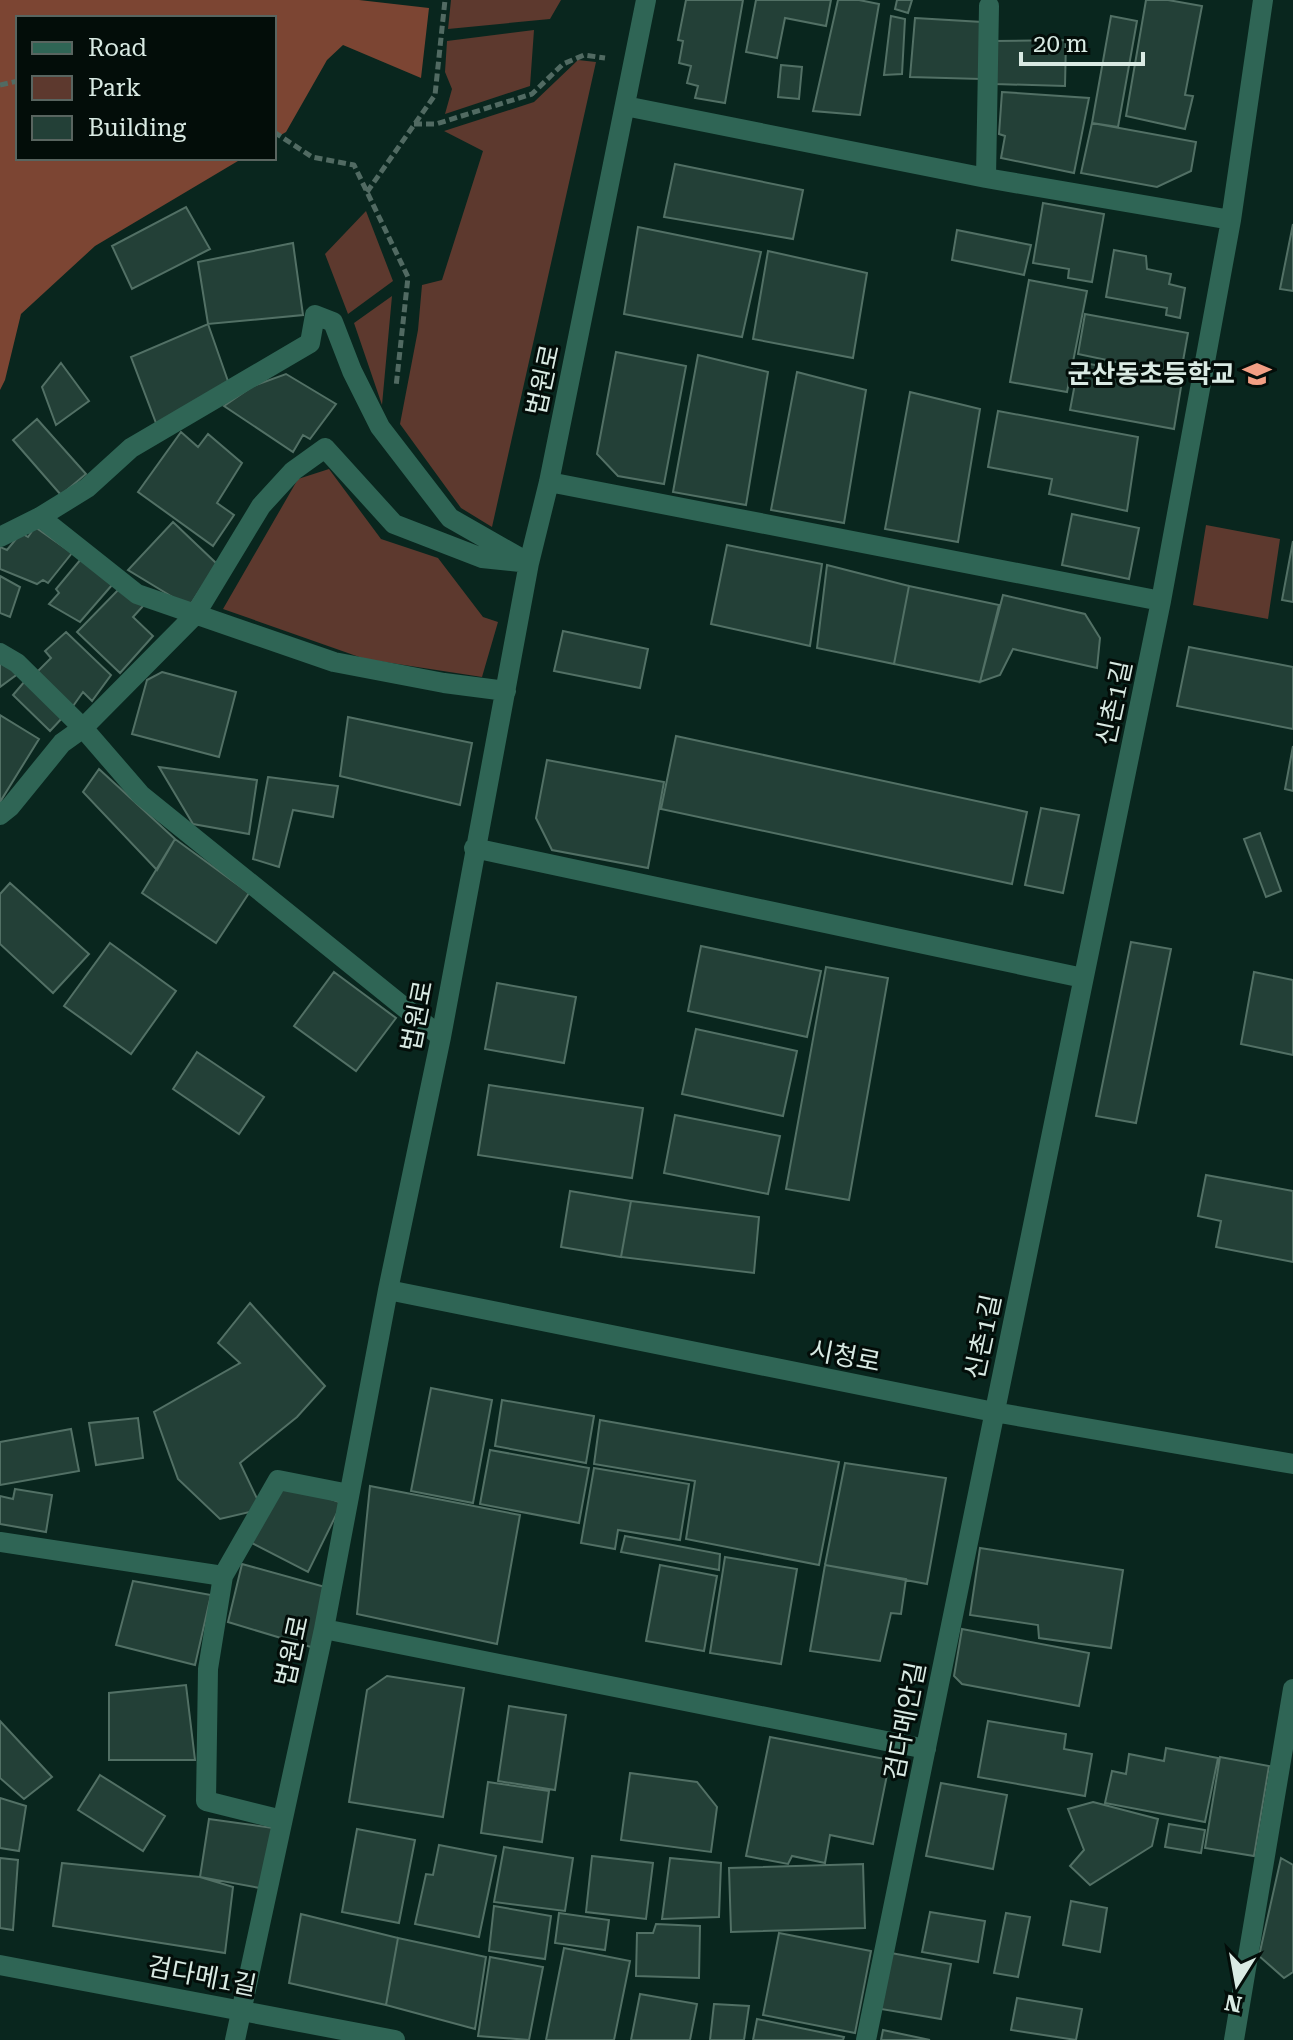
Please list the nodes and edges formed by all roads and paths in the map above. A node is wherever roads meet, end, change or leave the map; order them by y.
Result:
1 (445, 0) edge
2 (646, 0) edge
3 (1263, 0) edge
4 (989, 6) dead end
5 (634, 64) junction
6 (625, 106) junction
7 (414, 124) junction
8 (276, 133) edge
9 (986, 178) junction
10 (367, 192) junction
11 (1231, 220) junction
12 (380, 427) junction
13 (549, 482) junction
14 (40, 517) junction
15 (0, 537) edge
16 (529, 563) junction
17 (1161, 601) junction
18 (195, 615) junction
19 (0, 653) edge
20 (506, 691) junction
21 (83, 728) junction
22 (0, 815) edge
23 (474, 848) junction
24 (1083, 978) junction
25 (441, 1037) junction
26 (388, 1290) junction
27 (994, 1412) junction
28 (1293, 1464) edge
29 (349, 1494) junction
30 (0, 1542) edge
31 (223, 1576) junction
32 (324, 1629) junction
33 (1293, 1689) edge
34 (926, 1749) junction
35 (282, 1820) junction
36 (0, 1965) edge
37 (241, 2009) junction
38 (235, 2040) edge
39 (395, 2040) edge
40 (866, 2040) edge
41 (1234, 2040) edge

1 - 7 path
2 - 5 street, 법원로
3 - 11 street, 신촌1길
4 - 9 street
5 - 6 street, 법원로
5 - 7 path
6 - 9 street
6 - 13 street, 법원로
7 - 10 path
8 - 10 path
9 - 11 street
10 - 12 path
11 - 17 street, 신촌1길
12 - 14 street
12 - 16 street
13 - 16 street, 법원로
13 - 17 street
14 - 15 street
14 - 18 street
16 - 18 street
16 - 20 street, 법원로
17 - 24 street, 신촌1길
18 - 20 street
18 - 21 street
19 - 21 street
20 - 23 street, 법원로
21 - 22 street
21 - 25 street
23 - 24 street
23 - 25 street, 법원로
24 - 27 street, 신촌1길
25 - 26 street, 법원로
26 - 27 street, 시청로
26 - 29 street, 법원로
27 - 28 street, 시청로
27 - 34 street, 검다메안길
29 - 31 street
29 - 32 street, 법원로
30 - 31 street
31 - 35 street
32 - 34 street
32 - 35 street, 법원로
33 - 41 street
34 - 40 street, 검다메안길
35 - 37 street, 법원로
36 - 37 street, 검다메1길
37 - 38 street, 법원로
37 - 39 street, 검다메1길

